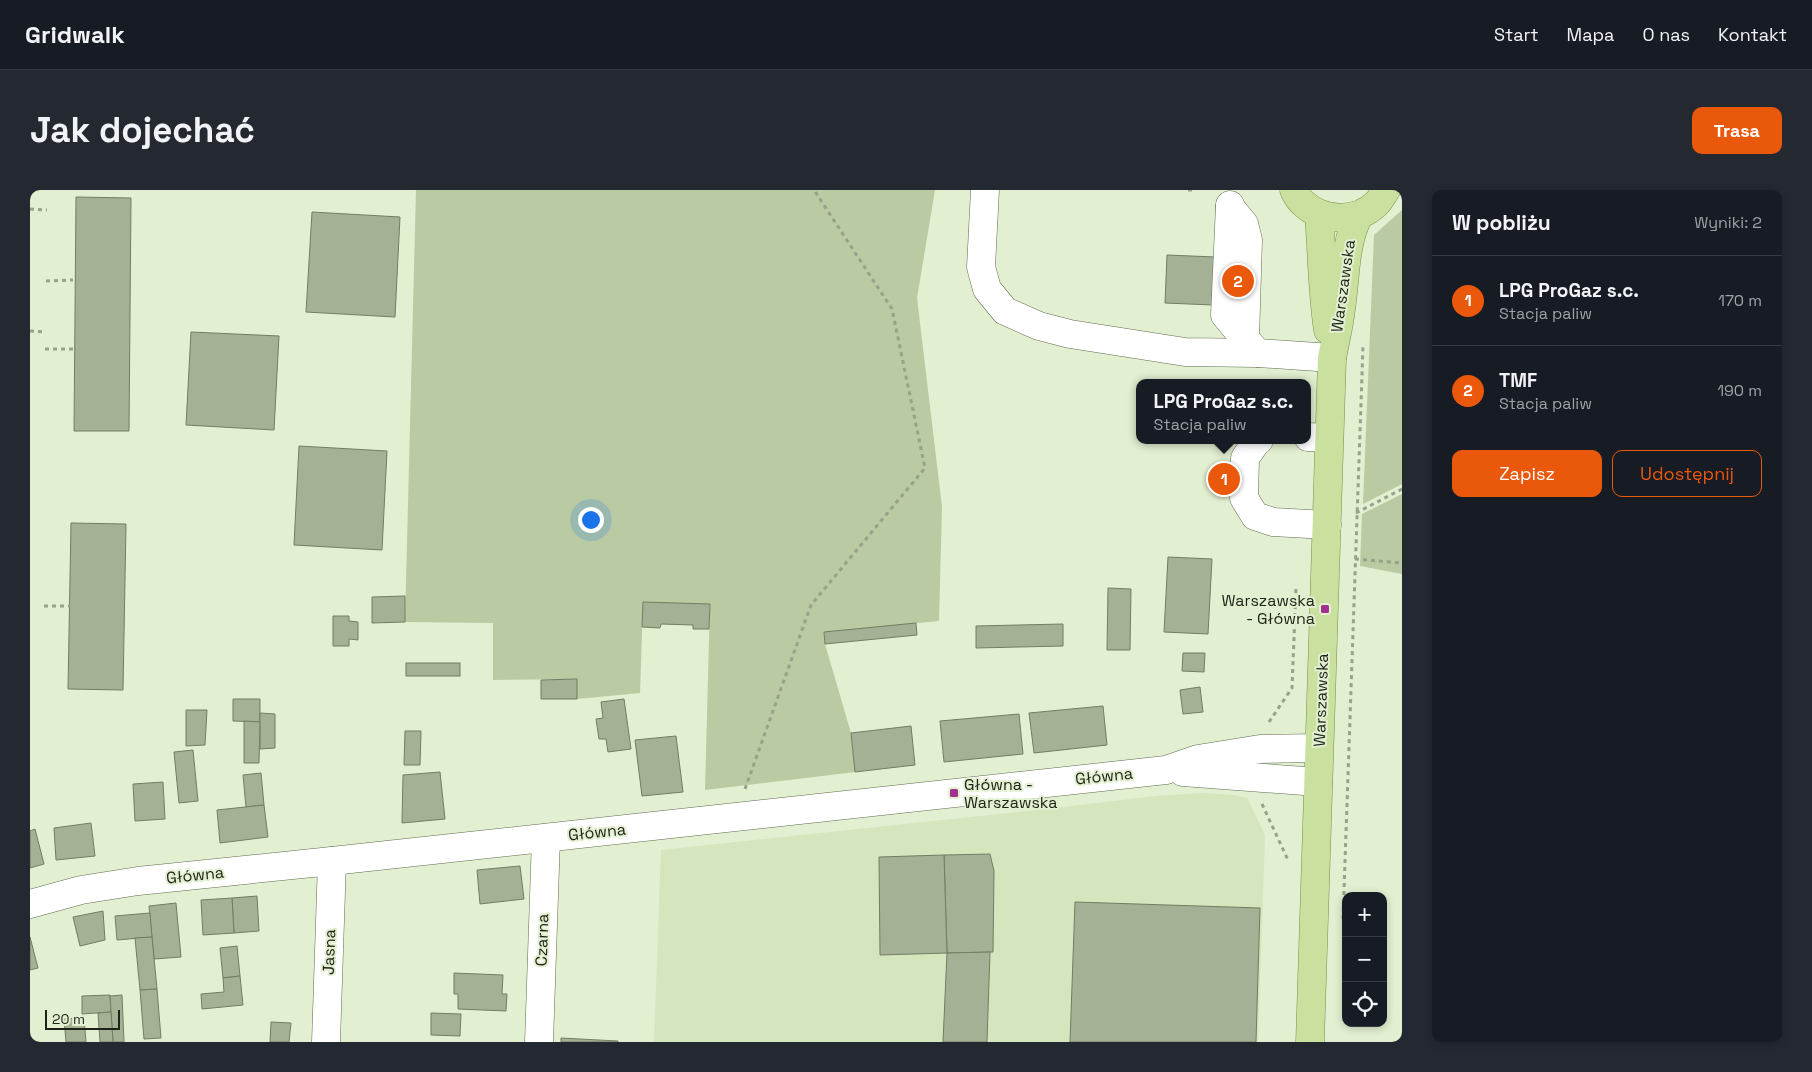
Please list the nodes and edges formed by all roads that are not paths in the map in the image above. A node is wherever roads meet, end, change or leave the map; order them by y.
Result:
1 (985, 190) edge
2 (1294, 190) edge
3 (1386, 190) edge
4 (1231, 199) edge
5 (1319, 214) junction
6 (1359, 215) junction
7 (1251, 346) junction
8 (1332, 358) junction
9 (1319, 437) edge
10 (1255, 444) edge
11 (1327, 525) junction
12 (1319, 748) junction
13 (1166, 770) junction
14 (1318, 782) junction
15 (546, 838) junction
16 (332, 861) junction
17 (30, 904) edge
18 (326, 1042) edge
19 (539, 1042) edge
20 (1310, 1042) edge

1 - 7 street
2 - 5 main road
3 - 6 main road
4 - 7 street
5 - 6 main road
5 - 8 main road, Warszawska
6 - 8 main road, Warszawska
7 - 8 street
8 - 9 main road, Warszawska
9 - 11 main road, Warszawska
10 - 11 street
11 - 12 main road, Warszawska
12 - 13 street, Główna
12 - 14 main road, Warszawska
13 - 14 street, Główna
13 - 15 street, Główna
14 - 20 main road, Warszawska
15 - 16 street, Główna
15 - 19 street, Czarna
16 - 17 street, Główna
16 - 18 street, Jasna

